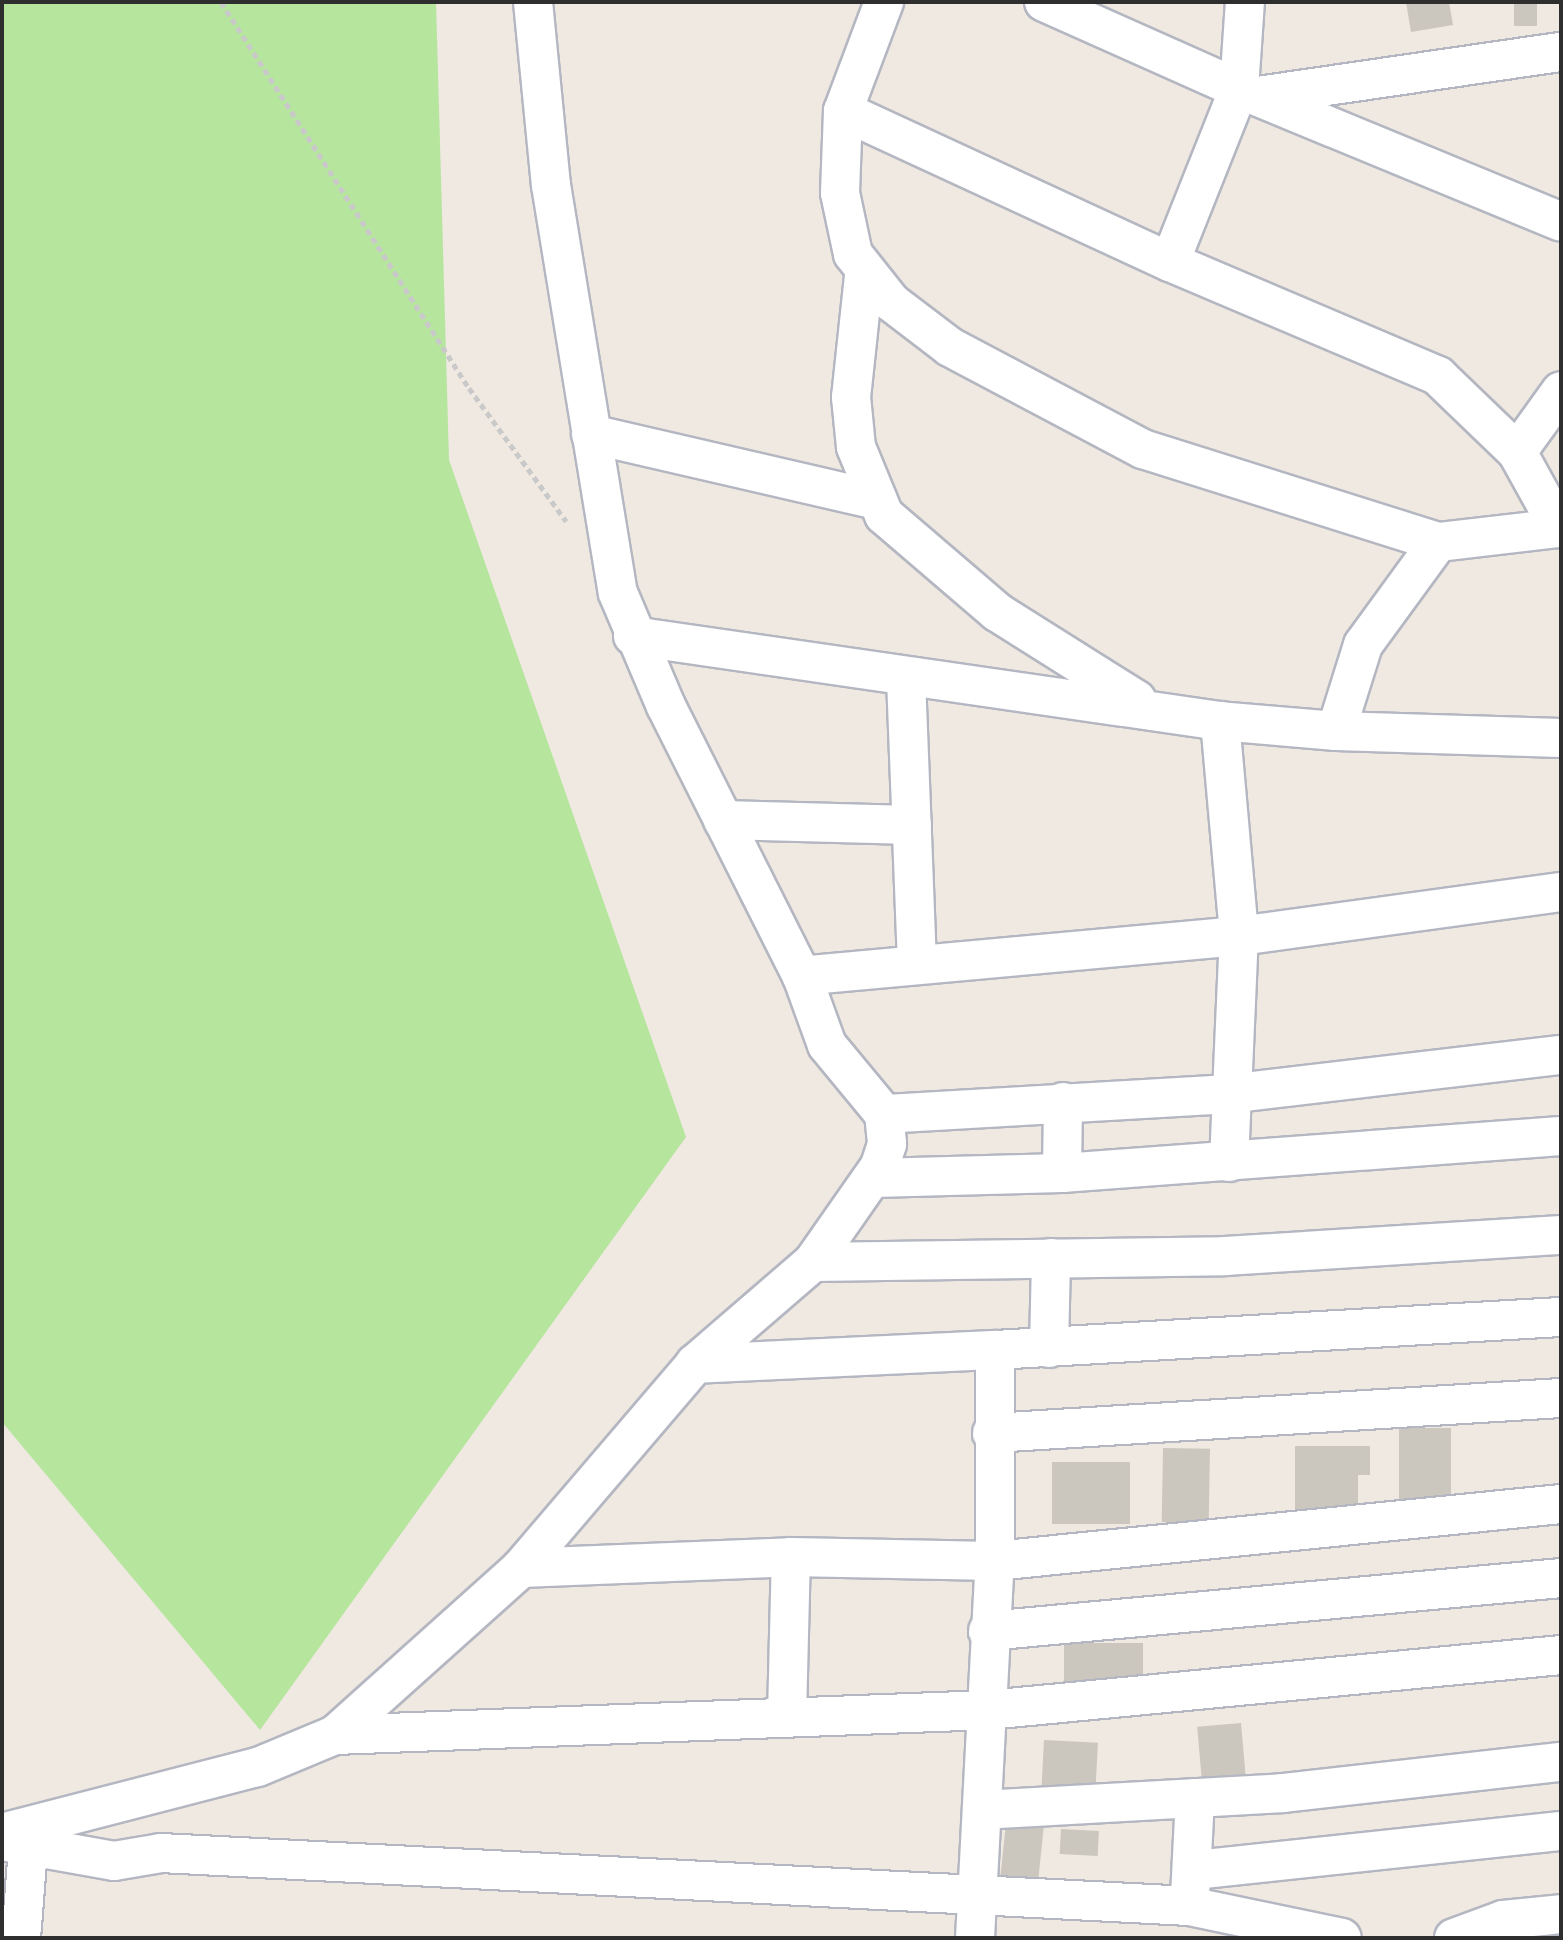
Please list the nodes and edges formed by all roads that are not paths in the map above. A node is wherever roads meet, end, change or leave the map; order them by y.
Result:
1 (533, 2) edge
2 (884, 2) edge
3 (1044, 2) edge
4 (1245, 2) edge
5 (1561, 52) edge
6 (1248, 92) junction
7 (843, 111) junction
8 (1561, 222) edge
9 (1170, 262) junction
10 (864, 276) junction
11 (1561, 391) edge
12 (591, 434) junction
13 (1517, 452) junction
14 (877, 500) junction
15 (1560, 528) edge
16 (1438, 542) junction
17 (633, 636) junction
18 (906, 678) junction
19 (1146, 705) junction
20 (1220, 721) junction
21 (1336, 731) junction
22 (1561, 738) edge
23 (723, 820) junction
24 (912, 825) junction
25 (1561, 892) edge
26 (1239, 936) junction
27 (917, 962) junction
28 (802, 976) junction
29 (1561, 1055) edge
30 (1228, 1094) junction
31 (1063, 1102) junction
32 (884, 1114) junction
33 (1561, 1136) edge
34 (1229, 1162) junction
35 (1062, 1173) junction
36 (874, 1178) junction
37 (1561, 1235) edge
38 (1051, 1258) junction
39 (813, 1262) junction
40 (1561, 1317) edge
41 (1049, 1348) junction
42 (995, 1350) junction
43 (695, 1364) junction
44 (1561, 1398) edge
45 (992, 1433) junction
46 (1561, 1504) edge
47 (791, 1557) junction
48 (995, 1561) junction
49 (521, 1568) junction
50 (1561, 1578) edge
51 (988, 1631) junction
52 (1561, 1655) edge
53 (988, 1710) junction
54 (787, 1716) junction
55 (335, 1735) junction
56 (1561, 1762) edge
57 (1195, 1798) junction
58 (982, 1810) junction
59 (1561, 1831) edge
60 (11, 1841) edge
61 (1191, 1888) junction
62 (975, 1899) junction
63 (1561, 1914) edge
64 (21, 1938) edge
65 (975, 1938) edge
66 (1342, 1938) edge
67 (1454, 1938) edge

1 - 12 street
2 - 7 street
3 - 6 street
4 - 6 street
5 - 6 street
6 - 8 street
6 - 9 street
7 - 9 street
7 - 10 street
9 - 13 street
10 - 14 street
10 - 16 street
11 - 13 street
12 - 14 street
12 - 17 street
13 - 15 street
14 - 19 street
15 - 16 street
16 - 21 street
17 - 18 street
17 - 23 street
18 - 19 street
18 - 24 street
19 - 20 street
20 - 21 street
20 - 26 street
21 - 22 street
23 - 24 street
23 - 28 street
24 - 27 street
25 - 26 street
26 - 27 street
26 - 30 street
27 - 28 street
28 - 32 street
29 - 30 street
30 - 31 street
30 - 34 street
31 - 32 street
31 - 35 street
32 - 36 street
33 - 34 street
34 - 35 street
35 - 36 street
36 - 39 street
37 - 38 street
38 - 39 street
38 - 41 street
39 - 43 street
40 - 41 street
41 - 42 street
42 - 43 street
42 - 45 street
43 - 49 street
44 - 45 street
45 - 48 street
46 - 48 street
47 - 48 street
47 - 49 street
47 - 54 street
48 - 51 street
49 - 55 street
50 - 51 street
51 - 53 street
52 - 53 street
53 - 54 street
53 - 58 street
54 - 55 street
55 - 60 street
56 - 57 street
57 - 58 street
57 - 61 street
58 - 62 street
59 - 61 street
60 - 62 street
60 - 64 street
61 - 62 street
61 - 66 street
62 - 65 street
63 - 67 street

